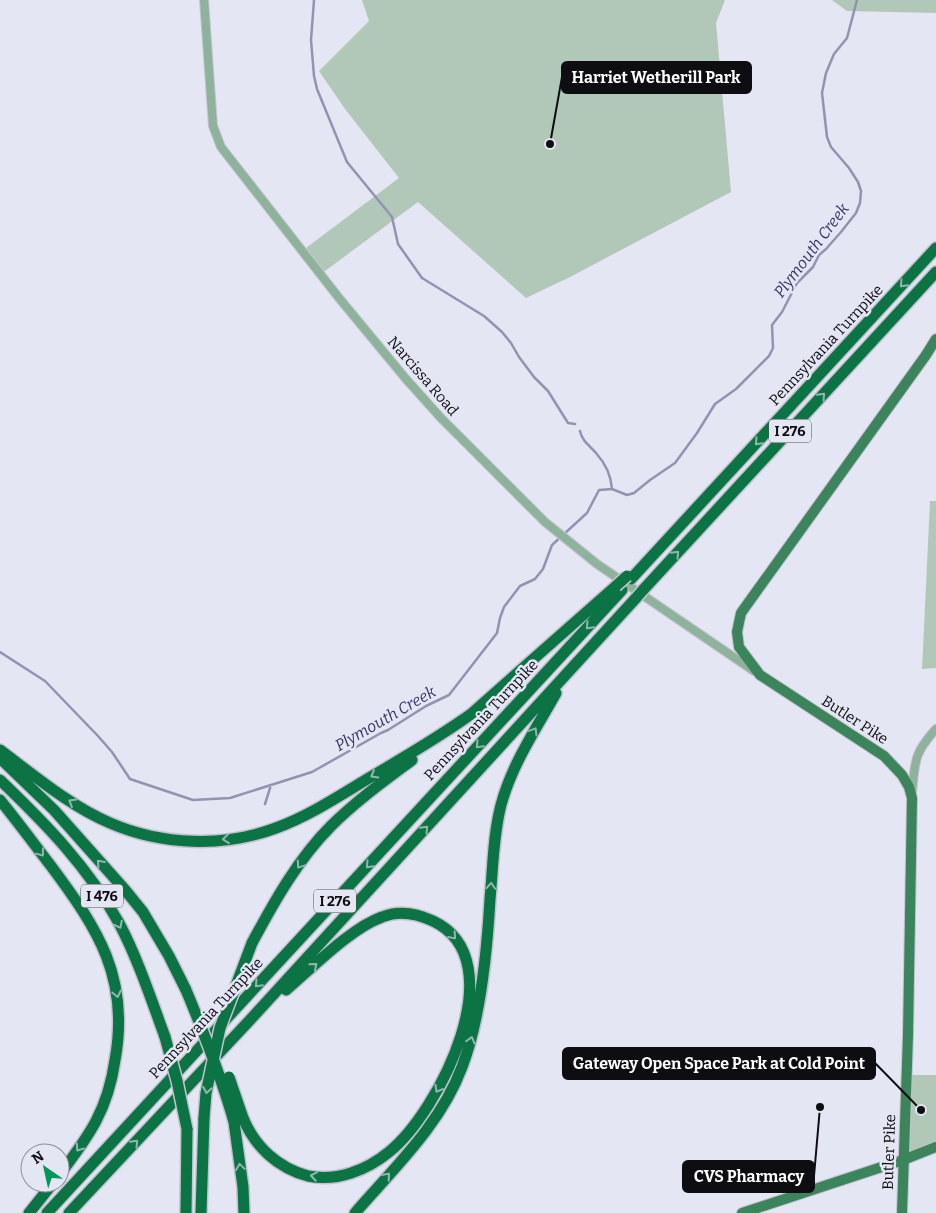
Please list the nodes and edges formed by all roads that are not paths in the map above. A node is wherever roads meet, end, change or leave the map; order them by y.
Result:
1 (204, 0) edge
2 (936, 248) edge
3 (936, 272) edge
4 (936, 339) edge
5 (619, 588) junction
6 (760, 675) junction
7 (566, 676) junction
8 (474, 712) junction
9 (936, 729) edge
10 (0, 750) edge
11 (0, 758) edge
12 (0, 780) edge
13 (912, 798) junction
14 (0, 800) edge
15 (250, 1020) junction
16 (238, 1120) junction
17 (187, 1129) junction
18 (936, 1147) edge
19 (70, 1160) edge
20 (903, 1160) junction
21 (45, 1193) edge
22 (73, 1210) edge
23 (201, 1212) edge
24 (28, 1213) edge
25 (47, 1213) edge
26 (186, 1213) edge
27 (244, 1213) edge
28 (355, 1213) edge
29 (742, 1213) edge
30 (902, 1213) edge

1 - 6 street, Narcissa Road
2 -> 5 highway, Pennsylvania Turnpike / I 276
7 -> 3 highway, Pennsylvania Turnpike / I 276
4 - 6 main road, Butler Pike
5 - 8 highway
5 -> 25 highway, Pennsylvania Turnpike / I 276
6 - 13 main road, Butler Pike
15 -> 7 highway, Pennsylvania Turnpike / I 276
28 -> 7 highway
8 -> 10 highway
8 -> 23 highway, bridge
9 - 13 street
16 -> 11 highway, I 476, bridge
12 -> 17 highway, I 476, bridge
13 - 20 main road, Butler Pike
14 -> 19 highway
15 -> 16 highway
22 -> 15 highway, Pennsylvania Turnpike / I 276
27 -> 16 highway
17 - 23 highway, I 476
17 - 26 highway
18 - 20 main road
20 - 29 main road
20 - 30 main road, Butler Pike
21 - 24 highway

